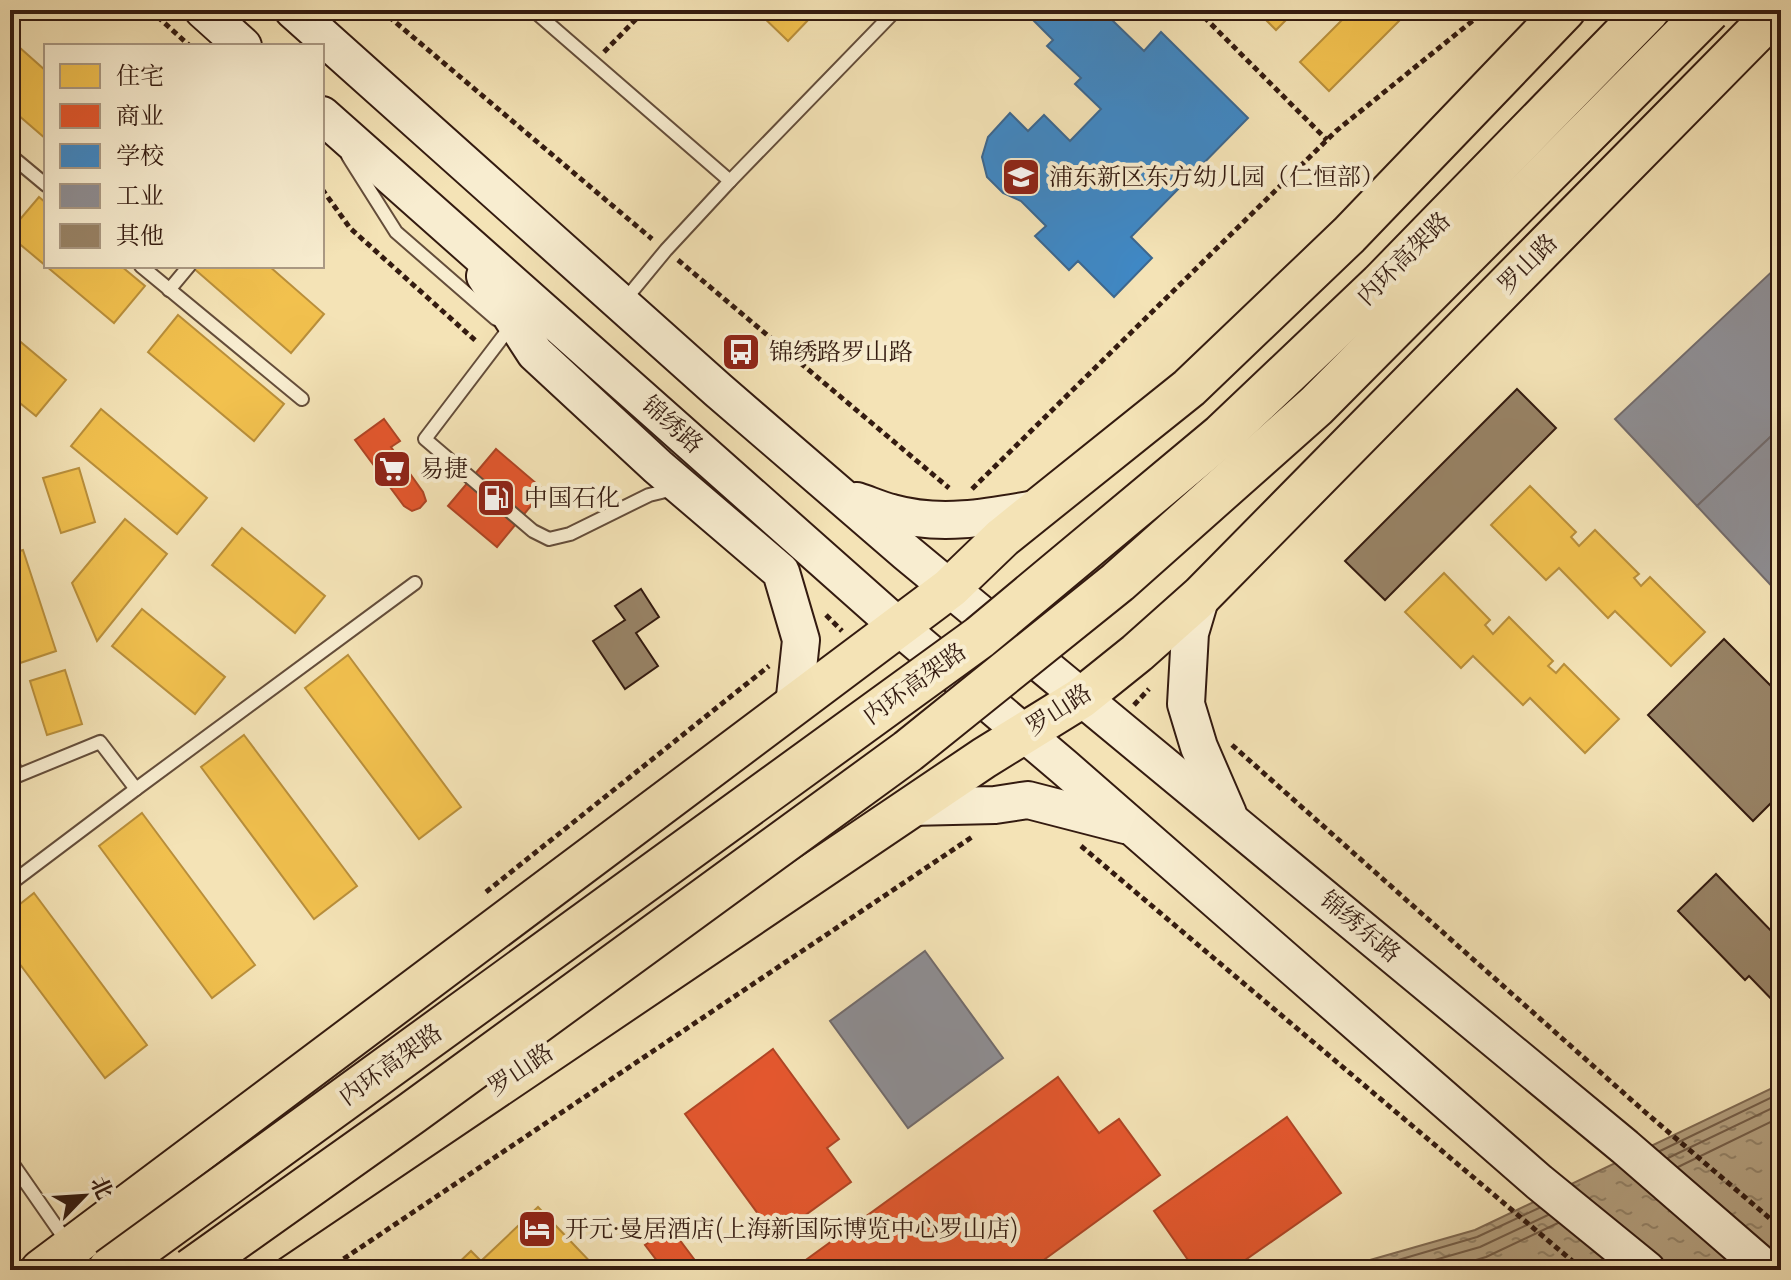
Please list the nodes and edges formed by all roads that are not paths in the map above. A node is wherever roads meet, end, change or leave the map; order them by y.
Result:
1 (203, 10) edge
2 (293, 10) edge
3 (533, 10) edge
4 (896, 10) edge
5 (1565, 10) edge
6 (1648, 10) edge
7 (1709, 10) edge
8 (1778, 10) edge
9 (241, 44) edge
10 (324, 118) edge
11 (324, 119) edge
12 (10, 155) edge
13 (730, 181) junction
14 (44, 183) edge
15 (460, 238) junction
16 (143, 268) edge
17 (187, 268) edge
18 (169, 290) junction
19 (622, 304) junction
20 (522, 341) junction
21 (302, 399) dead end
22 (682, 487) junction
23 (840, 495) junction
24 (1040, 508) junction
25 (415, 583) dead end
26 (950, 588) junction
27 (1201, 596) junction
28 (899, 627) junction
29 (1081, 698) junction
30 (794, 706) junction
31 (1023, 734) junction
32 (10, 756) edge
33 (136, 789) junction
34 (910, 807) junction
35 (1230, 819) junction
36 (1132, 826) junction
37 (10, 884) edge
38 (10, 1160) edge
39 (56, 1259) edge
40 (109, 1270) edge
41 (191, 1270) edge
42 (226, 1270) edge
43 (1647, 1270) edge
44 (1767, 1270) edge

1 - 9 main road
2 - 19 main road
3 - 13 lane
4 - 13 lane
5 - 24 main road
6 - 40 highway, 内环高架路, bridge
7 - 41 highway, 内环高架路, bridge
8 - 27 main road, 罗山路
10 - 15 main road, 锦绣路
11 - 20 lane
12 - 14 lane
13 - 19 lane
15 - 20 main road
15 - 28 main road, 锦绣路
16 - 18 lane
17 - 18 lane
18 - 21 lane
19 - 23 main road
20 - 22 main road
20 - 22 lane
22 - 30 main road
23 - 24 main road
23 - 26 main road
24 - 26 main road
25 - 33 lane
26 - 28 main road
26 - 29 main road, 锦绣东路
27 - 29 main road, 罗山路
27 - 35 main road
28 - 30 main road
28 - 31 main road, 锦绣路
29 - 31 main road, 罗山路
29 - 35 main road, 锦绣东路
30 - 39 main road
31 - 34 main road, 罗山路
31 - 36 main road
32 - 33 lane
33 - 37 lane
34 - 36 main road
34 - 42 main road, 罗山路
35 - 44 main road, 锦绣东路
36 - 43 main road
38 - 39 lane

